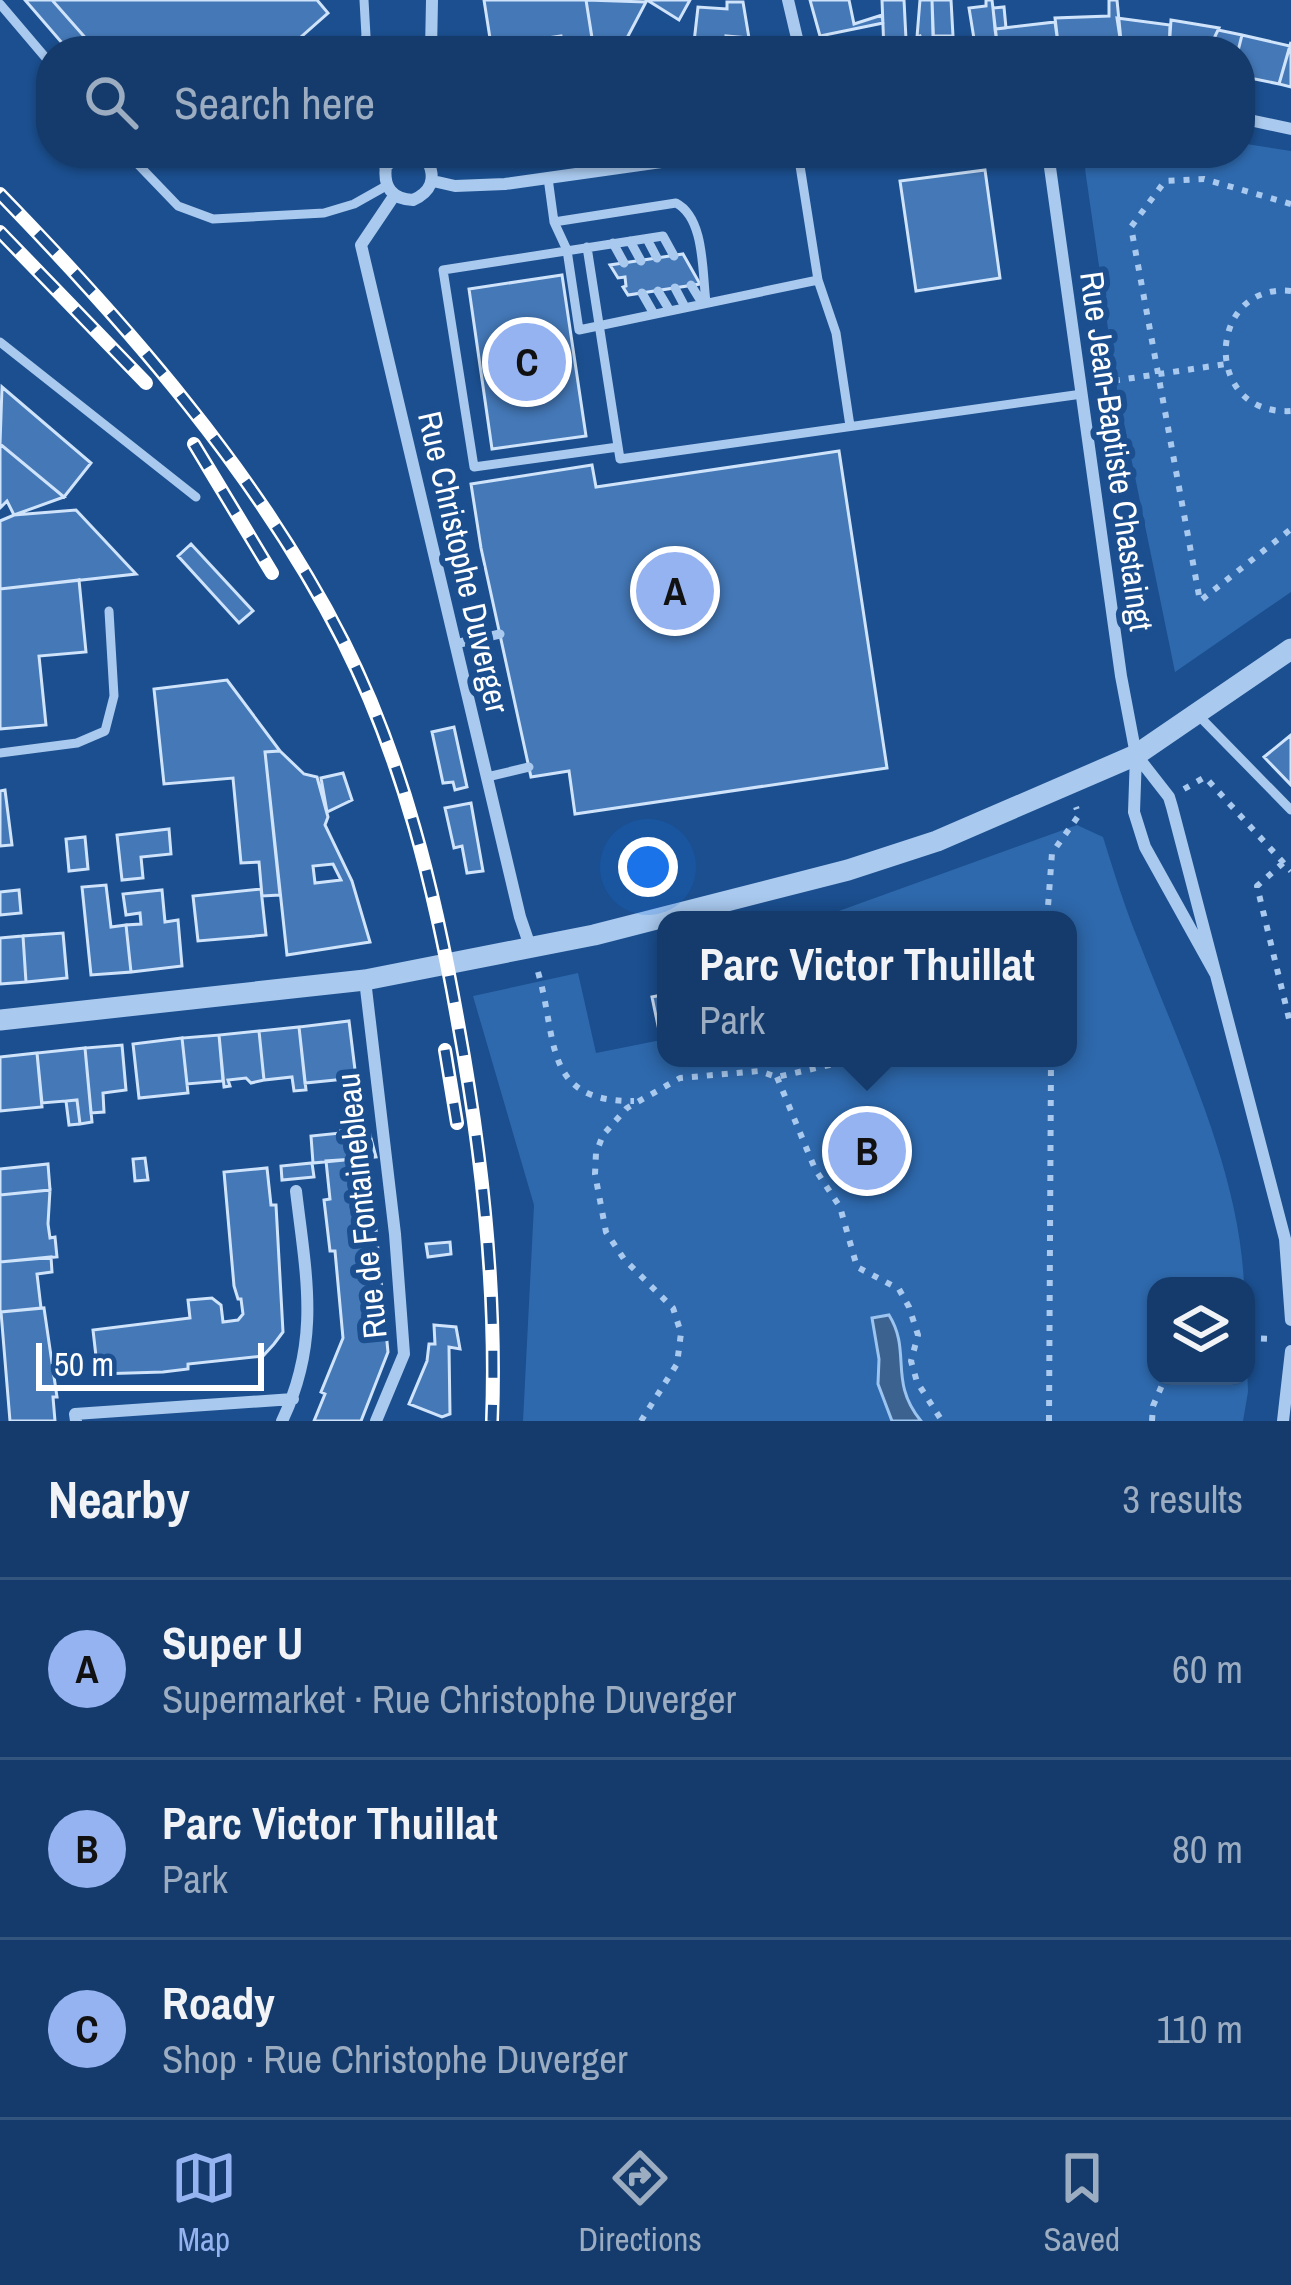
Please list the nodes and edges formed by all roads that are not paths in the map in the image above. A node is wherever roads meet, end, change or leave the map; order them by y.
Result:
1 (364, 0) edge
2 (432, 0) edge
3 (788, 0) edge
4 (0, 4) edge
5 (366, 36) edge
6 (431, 36) edge
7 (796, 36) edge
8 (36, 46) edge
9 (1255, 121) edge
10 (1291, 129) edge
11 (141, 168) edge
12 (386, 168) edge
13 (430, 168) edge
14 (619, 168) edge
15 (800, 168) edge
16 (1050, 168) edge
17 (548, 178) junction
18 (433, 181) junction
19 (390, 191) junction
20 (554, 222) junction
21 (646, 239) junction
22 (630, 241) junction
23 (613, 243) junction
24 (587, 247) junction
25 (567, 250) junction
26 (674, 256) dead end
27 (658, 258) dead end
28 (641, 261) dead end
29 (625, 263) dead end
30 (818, 280) junction
31 (691, 285) dead end
32 (675, 288) dead end
33 (658, 291) dead end
34 (642, 293) dead end
35 (704, 303) junction
36 (685, 307) junction
37 (670, 310) junction
38 (654, 314) junction
39 (600, 326) junction
40 (0, 342) edge
41 (1081, 390) junction
42 (850, 426) junction
43 (618, 447) junction
44 (196, 496) dead end
45 (109, 611) dead end
46 (500, 634) dead end
47 (455, 644) junction
48 (1291, 649) edge
49 (1197, 714) junction
50 (0, 753) edge
51 (1136, 755) junction
52 (529, 767) dead end
53 (487, 777) junction
54 (1291, 810) edge
55 (683, 911) edge
56 (657, 918) edge
57 (531, 949) junction
58 (1214, 973) junction
59 (365, 980) junction
60 (0, 1020) edge
61 (296, 1191) dead end
62 (1290, 1293) edge
63 (1291, 1320) edge
64 (1291, 1351) edge
65 (293, 1399) junction
66 (76, 1421) edge
67 (282, 1421) edge
68 (376, 1421) edge
69 (1283, 1421) edge

1 - 5 lane
2 - 6 street
3 - 7 street
4 - 8 lane
9 - 10 street
11 - 19 lane
12 - 19 street
13 - 18 street
14 - 17 street
15 - 30 lane
16 - 41 street, Rue Jean-Baptiste Chastaingt
17 - 18 street
17 - 20 lane
18 - 19 street
19 - 47 street, Rue Christophe Duverger
20 - 25 lane
20 - 35 lane
21 - 22 lane
21 - 26 lane
21 - 27 lane
22 - 23 lane
22 - 28 lane
23 - 24 lane
23 - 29 lane
24 - 25 lane
24 - 39 lane
25 - 39 lane
25 - 43 lane
30 - 35 lane
30 - 42 lane
31 - 35 lane
32 - 36 lane
33 - 37 lane
34 - 38 lane
35 - 36 lane
36 - 37 lane
37 - 38 lane
38 - 39 lane
39 - 43 lane
40 - 44 lane
41 - 42 lane
41 - 51 street, Rue Jean-Baptiste Chastaingt
42 - 43 lane
45 - 50 lane
46 - 47 lane
47 - 53 street, Rue Christophe Duverger
48 - 49 street
49 - 51 street
49 - 54 lane
51 - 55 street
51 - 58 street
51 - 58 street, Rue Jean-Baptiste Chastaingt
52 - 53 lane
53 - 57 street, Rue Christophe Duverger
56 - 57 street
57 - 59 street
58 - 62 street
59 - 60 street
59 - 68 street, Rue de Fontainebleau
61 - 65 street
62 - 63 street
64 - 69 street
65 - 66 street
65 - 67 street

